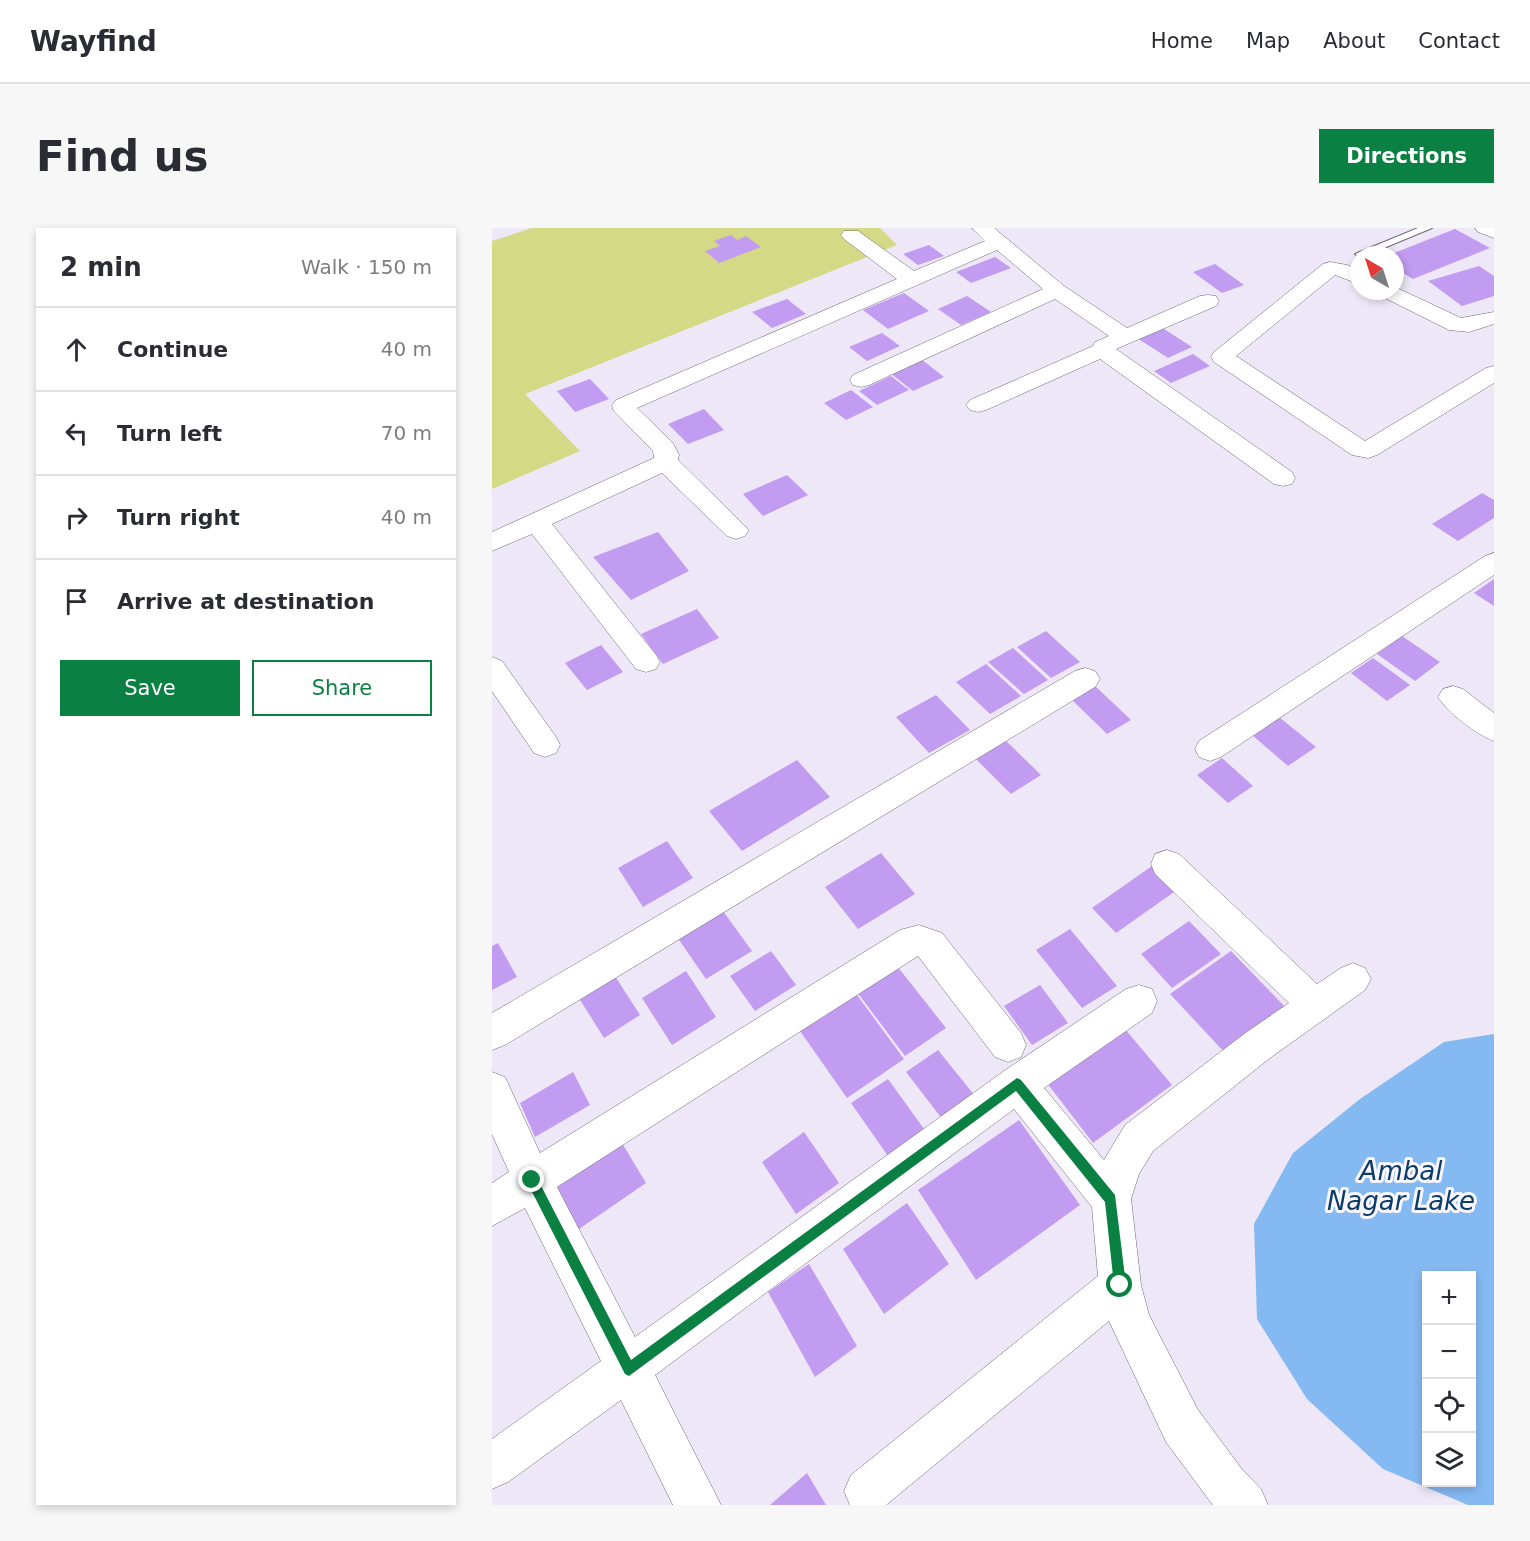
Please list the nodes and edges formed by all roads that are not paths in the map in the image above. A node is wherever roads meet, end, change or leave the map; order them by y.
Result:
1 (1426, 228) edge
2 (1485, 228) edge
3 (1494, 232) edge
4 (851, 235) dead end
5 (991, 235) edge
6 (1380, 246) edge
7 (1350, 274) edge
8 (912, 280) junction
9 (1057, 290) junction
10 (1404, 300) edge
11 (1208, 301) dead end
12 (1486, 322) edge
13 (1125, 337) junction
14 (1102, 350) junction
15 (1494, 373) edge
16 (861, 380) dead end
17 (978, 405) dead end
18 (665, 462) junction
19 (1283, 478) dead end
20 (537, 523) junction
21 (736, 530) dead end
22 (492, 542) edge
23 (1494, 562) edge
24 (646, 662) dead end
25 (492, 668) edge
26 (1084, 679) dead end
27 (1453, 696) dead end
28 (1494, 729) edge
29 (545, 745) dead end
30 (1210, 749) dead end
31 (1167, 864) dead end
32 (1353, 979) dead end
33 (1139, 1001) dead end
34 (1315, 1005) junction
35 (492, 1034) edge
36 (1008, 1045) dead end
37 (1017, 1084) junction
38 (492, 1090) edge
39 (532, 1180) junction
40 (1111, 1199) junction
41 (492, 1206) edge
42 (1120, 1285) junction
43 (629, 1369) junction
44 (492, 1466) edge
45 (867, 1491) dead end
46 (698, 1505) edge
47 (1245, 1505) edge

1 - 6 lane
2 - 3 street
4 - 8 street
5 - 8 street
5 - 9 street
7 - 15 street
8 - 18 street
9 - 13 street
9 - 16 street
10 - 12 street
11 - 13 street
13 - 14 street
14 - 17 street
14 - 19 street
18 - 20 street
18 - 21 street
20 - 22 street
20 - 24 street
23 - 30 street
25 - 29 street
26 - 35 street
27 - 28 street
31 - 34 street
32 - 34 street
33 - 37 street
34 - 40 street
36 - 39 street
37 - 40 street
37 - 43 street
38 - 39 street
39 - 41 street
39 - 43 street
40 - 42 street
42 - 45 street
42 - 47 street
43 - 44 street
43 - 46 street

